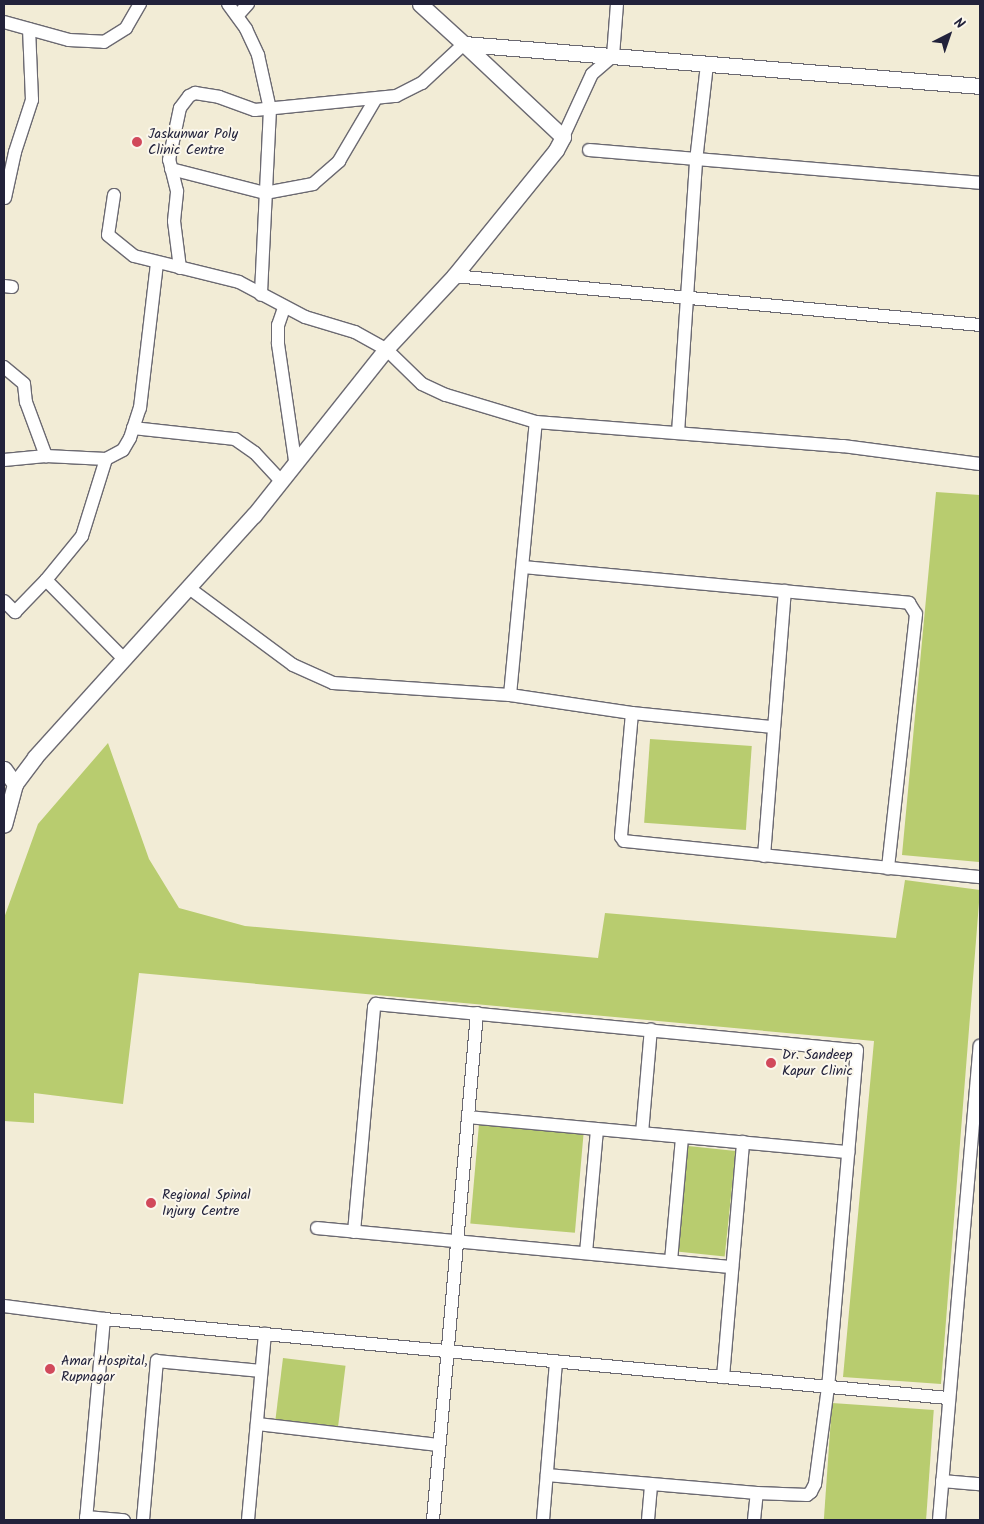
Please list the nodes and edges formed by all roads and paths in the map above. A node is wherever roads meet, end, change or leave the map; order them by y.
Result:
1 (140, 4) edge
2 (228, 4) edge
3 (248, 4) edge
4 (420, 4) edge
5 (616, 4) edge
6 (238, 15) junction
7 (4, 22) edge
8 (29, 29) junction
9 (464, 44) junction
10 (613, 56) junction
11 (707, 64) junction
12 (980, 86) edge
13 (375, 100) junction
14 (270, 109) junction
15 (563, 137) junction
16 (589, 150) dead end
17 (696, 161) junction
18 (171, 168) junction
19 (980, 183) edge
20 (265, 193) junction
21 (114, 195) dead end
22 (5, 198) dead end
23 (157, 264) junction
24 (180, 268) junction
25 (454, 276) junction
26 (261, 295) junction
27 (688, 297) junction
28 (284, 308) junction
29 (980, 325) edge
30 (386, 349) junction
31 (4, 367) edge
32 (536, 422) junction
33 (134, 428) junction
34 (678, 433) junction
35 (46, 456) junction
36 (106, 459) junction
37 (4, 460) edge
38 (295, 460) junction
39 (980, 464) edge
40 (281, 481) junction
41 (523, 567) junction
42 (46, 580) junction
43 (189, 588) junction
44 (785, 591) junction
45 (4, 601) edge
46 (124, 659) junction
47 (510, 695) junction
48 (632, 713) junction
49 (773, 727) junction
50 (4, 769) edge
51 (15, 784) junction
52 (4, 824) edge
53 (764, 856) junction
54 (888, 868) junction
55 (980, 877) edge
56 (477, 1014) junction
57 (651, 1029) junction
58 (980, 1046) edge
59 (468, 1117) junction
60 (597, 1129) junction
61 (642, 1133) junction
62 (682, 1137) junction
63 (743, 1142) junction
64 (976, 1149) edge
65 (848, 1152) junction
66 (317, 1228) dead end
67 (354, 1232) junction
68 (457, 1242) junction
69 (586, 1253) junction
70 (671, 1261) junction
71 (732, 1267) junction
72 (4, 1306) edge
73 (104, 1319) junction
74 (265, 1334) junction
75 (447, 1352) junction
76 (556, 1362) junction
77 (261, 1371) junction
78 (722, 1377) junction
79 (828, 1387) junction
80 (948, 1398) junction
81 (257, 1424) junction
82 (439, 1445) junction
83 (547, 1474) junction
84 (942, 1481) junction
85 (651, 1484) junction
86 (980, 1484) edge
87 (757, 1493) junction
88 (86, 1518) edge
89 (124, 1520) edge
90 (143, 1520) edge
91 (248, 1520) edge
92 (432, 1520) edge
93 (543, 1520) edge
94 (648, 1520) edge
95 (754, 1520) edge
96 (939, 1520) edge

1 - 8 street
2 - 6 street
3 - 6 street
4 - 9 street
5 - 10 street
6 - 14 street
7 - 8 street
8 - 22 street
9 - 10 street
9 - 13 street
9 - 15 street
10 - 11 street
10 - 15 street
11 - 12 street
11 - 17 street
13 - 14 street
13 - 20 street
14 - 18 street
14 - 20 street
15 - 25 street
16 - 17 street
17 - 19 street
17 - 27 street
18 - 20 street
18 - 24 street
20 - 26 street
21 - 23 street
23 - 24 street
23 - 33 street
24 - 26 street
25 - 27 street
25 - 30 street
26 - 28 street
27 - 29 street
27 - 34 street
28 - 30 street
28 - 38 street
30 - 32 street
30 - 38 street
31 - 35 street
32 - 34 street
32 - 41 street
33 - 36 street
33 - 40 street
34 - 39 street
35 - 36 street
35 - 37 street
36 - 42 street
38 - 40 street
40 - 43 street
41 - 44 street
41 - 47 street
42 - 45 street
42 - 46 street
43 - 46 street
43 - 47 street
44 - 49 street
44 - 54 street
46 - 51 street
47 - 48 street
48 - 49 street
48 - 53 street
49 - 53 street
50 - 51 street
51 - 52 street
53 - 54 street
54 - 55 street
56 - 57 street
56 - 59 street
56 - 67 street
57 - 61 street
57 - 65 street
58 - 64 street
59 - 60 street
59 - 68 street
60 - 61 street
60 - 69 street
61 - 62 street
62 - 63 street
62 - 70 street
63 - 65 street
63 - 71 street
64 - 80 street
65 - 79 street
66 - 67 street
67 - 68 street
68 - 69 street
68 - 75 street
69 - 70 street
70 - 71 street
71 - 78 street
72 - 73 street
73 - 74 street
73 - 88 street
74 - 75 street
74 - 77 street
75 - 76 street
75 - 82 street
76 - 78 street
76 - 83 street
77 - 81 street
77 - 90 street
78 - 79 street
79 - 80 street
79 - 87 street
80 - 84 street
81 - 82 street
81 - 91 street
82 - 92 street
83 - 85 street
83 - 93 street
84 - 86 street
84 - 96 street
85 - 87 street
85 - 94 street
87 - 95 street
88 - 89 street

